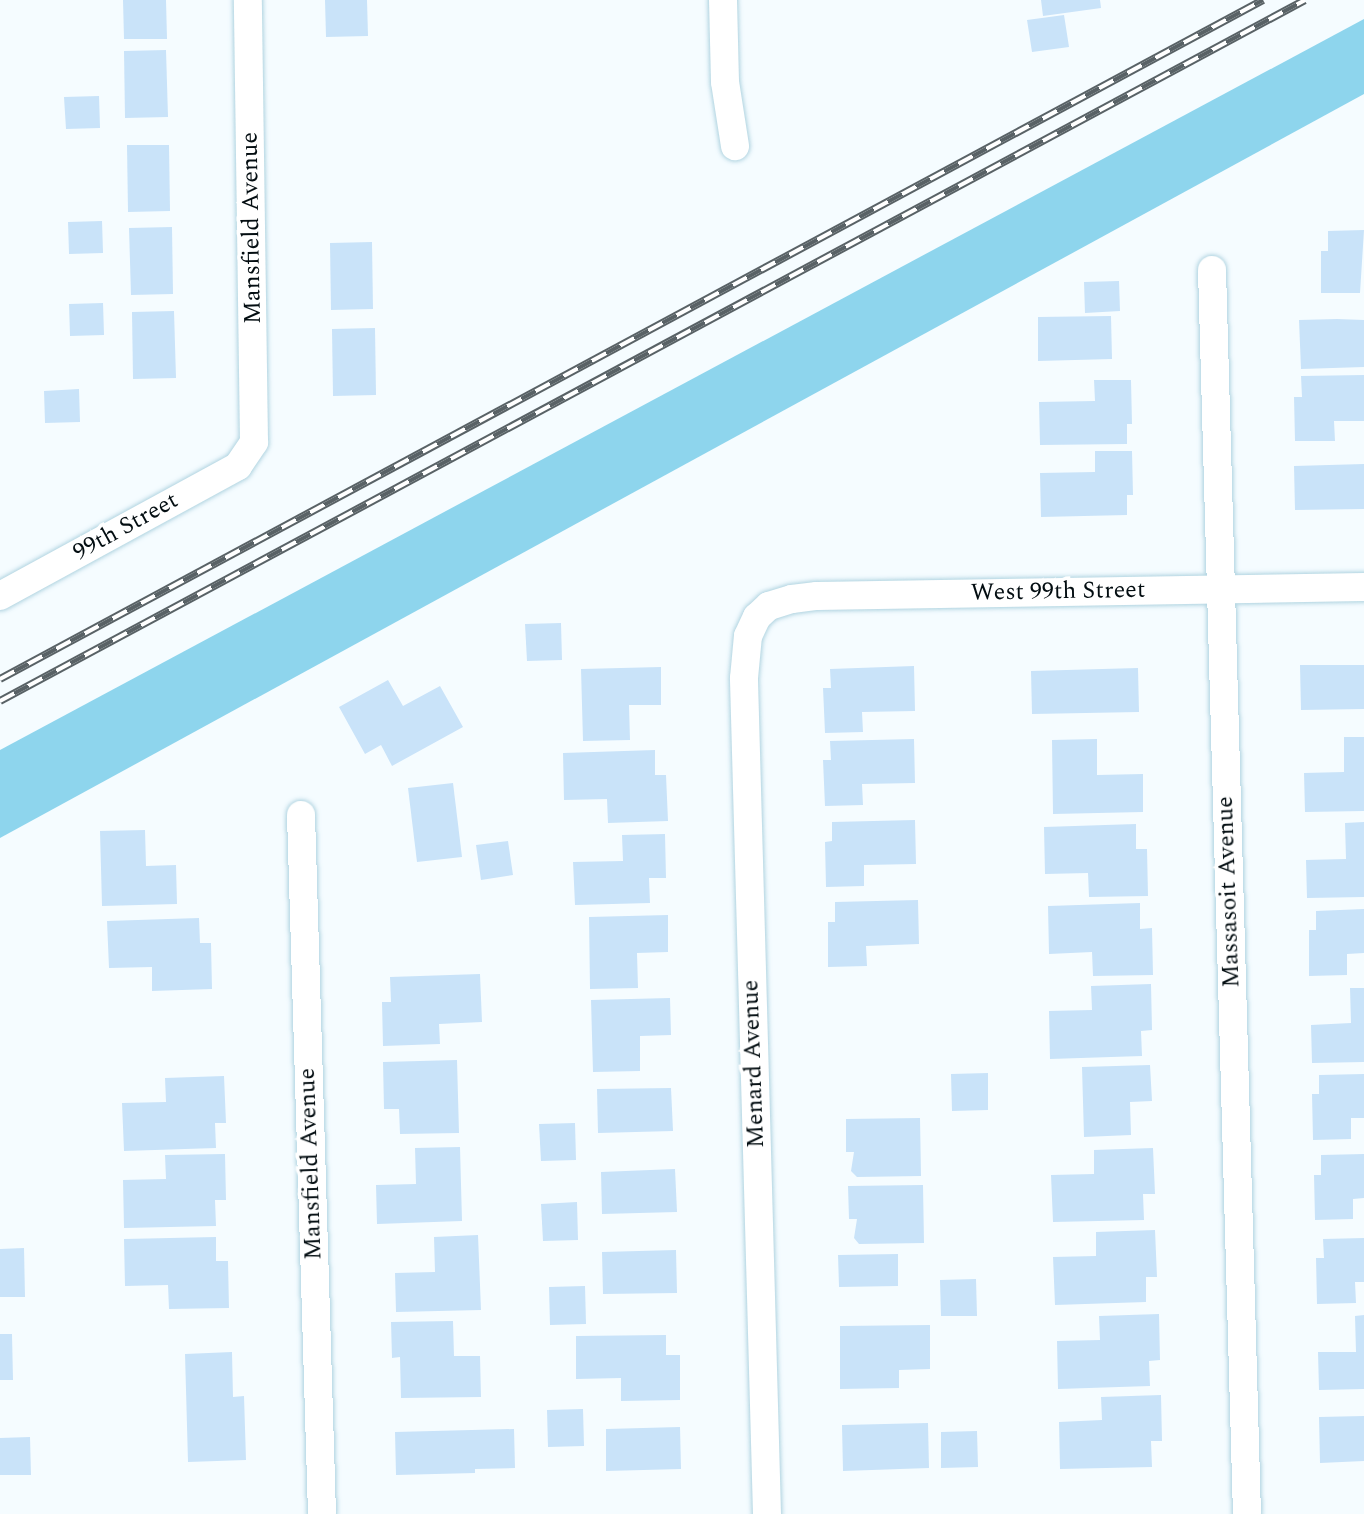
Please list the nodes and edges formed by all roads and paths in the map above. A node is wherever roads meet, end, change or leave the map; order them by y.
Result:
1 (248, 0) edge
2 (723, 0) edge
3 (735, 146) dead end
4 (1212, 270) dead end
5 (248, 454) joint
6 (1364, 587) edge
7 (1220, 590) junction
8 (0, 596) edge
9 (757, 617) joint
10 (301, 815) dead end
11 (322, 1514) edge
12 (767, 1514) edge
13 (1247, 1514) edge

1 - 5 street, Mansfield Avenue
2 - 3 street
4 - 7 street, Massasoit Avenue
5 - 8 street, 99th Street
6 - 7 street, West 99th Street
7 - 9 street, West 99th Street
7 - 13 street, Massasoit Avenue
9 - 12 street, Menard Avenue
10 - 11 street, Mansfield Avenue

